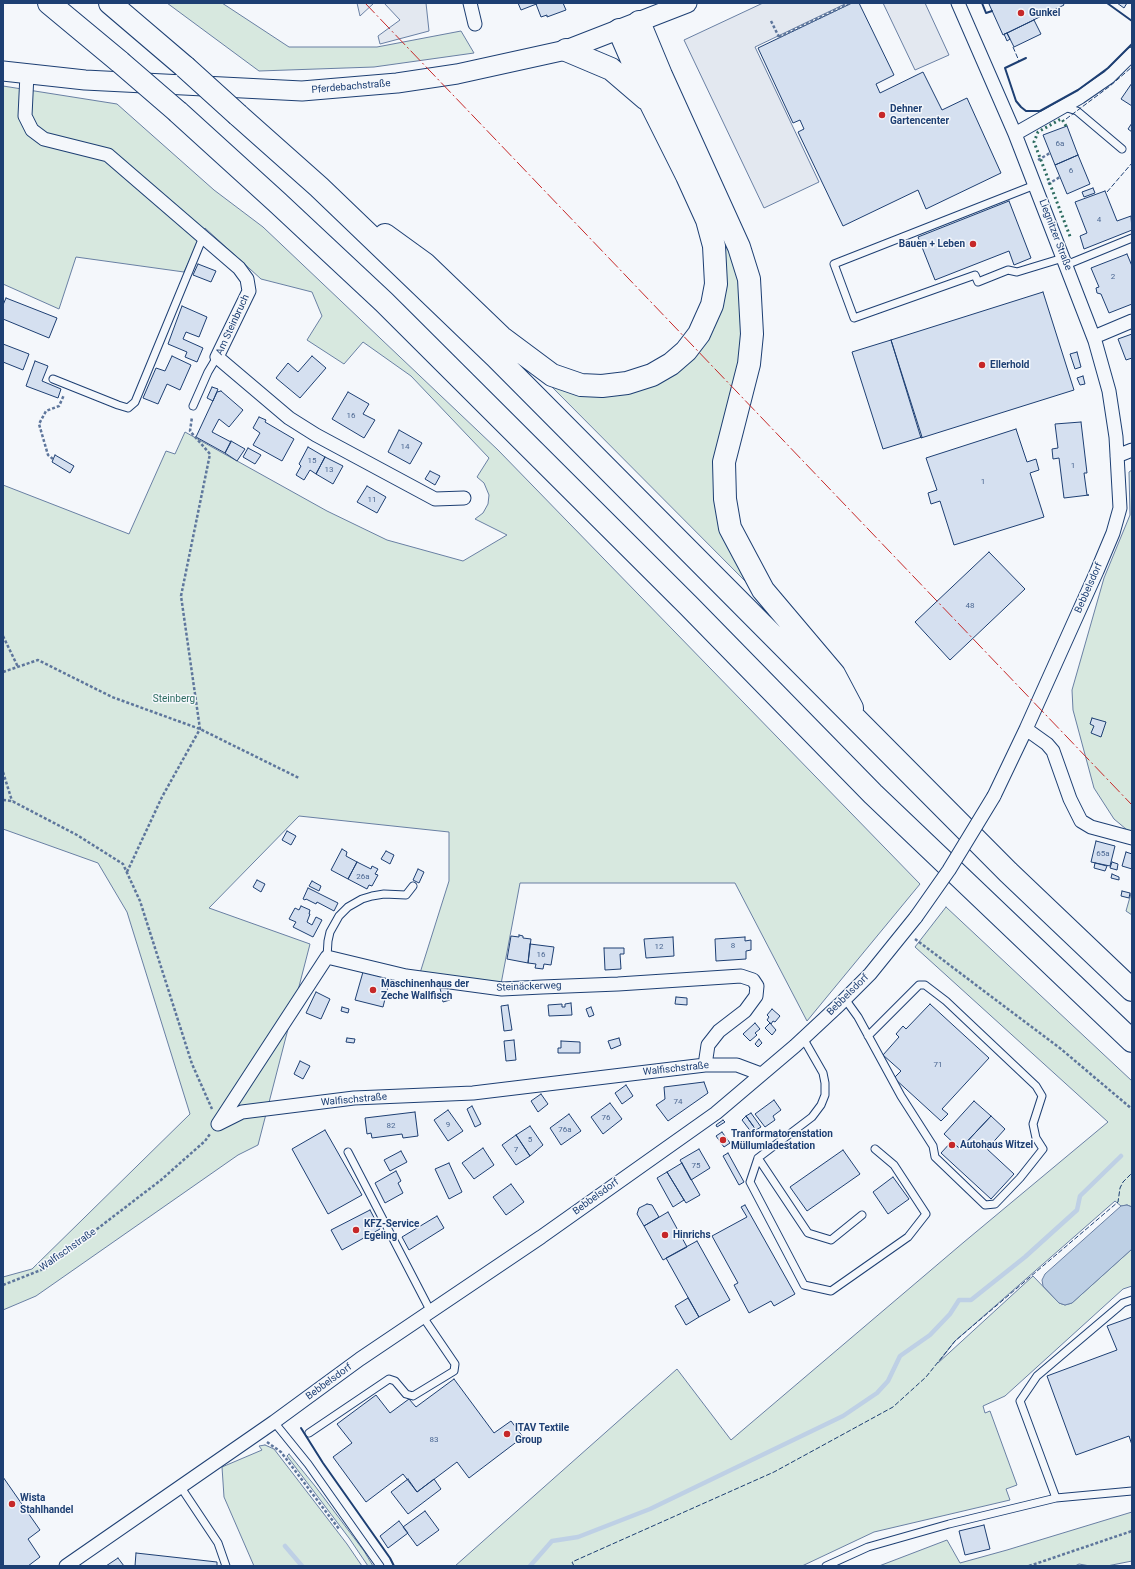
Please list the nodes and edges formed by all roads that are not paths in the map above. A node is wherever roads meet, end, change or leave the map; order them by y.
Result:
1 (49, 3) edge
2 (110, 3) edge
3 (470, 3) edge
4 (687, 3) edge
5 (958, 3) edge
6 (639, 22) junction
7 (475, 24) dead end
8 (619, 30) junction
9 (566, 50) junction
10 (1131, 56) edge
11 (3, 71) edge
12 (27, 74) junction
13 (651, 104) junction
14 (1064, 107) junction
15 (1015, 134) junction
16 (1122, 149) dead end
17 (1035, 185) junction
18 (319, 187) junction
19 (203, 237) junction
20 (1132, 238) edge
21 (1064, 262) junction
22 (1132, 321) edge
23 (1094, 337) junction
24 (217, 357) junction
25 (53, 379) dead end
26 (193, 406) road end
27 (1132, 450) edge
28 (1118, 456) junction
29 (464, 498) dead end
30 (862, 727) junction
31 (1026, 729) junction
32 (1132, 838) edge
33 (413, 886) dead end
34 (327, 957) junction
35 (1132, 990) edge
36 (845, 999) junction
37 (868, 1036) junction
38 (803, 1038) junction
39 (1132, 1041) edge
40 (706, 1065) junction
41 (762, 1074) junction
42 (875, 1149) dead end
43 (348, 1152) dead end
44 (758, 1158) junction
45 (862, 1215) dead end
46 (1132, 1300) edge
47 (427, 1314) junction
48 (274, 1422) junction
49 (309, 1433) dead end
50 (180, 1486) junction
51 (1132, 1491) edge
52 (1056, 1498) junction
53 (66, 1566) edge
54 (226, 1566) edge
55 (380, 1566) edge
56 (826, 1566) edge

1 - 39 highway, bridge
2 - 18 highway, bridge
3 - 7 street
4 - 6 main road, Pferdebachstraße
5 - 15 street, Liegnitzer Straße
6 - 8 main road, Pferdebachstraße
6 - 30 highway
8 - 9 main road, Pferdebachstraße
8 - 13 highway
9 - 12 main road, Pferdebachstraße
9 - 13 highway
10 - 14 street
11 - 12 main road, Pferdebachstraße
12 - 19 street, Am Steinbruch
13 - 18 highway
14 - 15 street
14 - 16 lane
15 - 17 street, Liegnitzer Straße
17 - 21 street, Liegnitzer Straße
17 - 21 lane
18 - 30 highway
19 - 24 street, Am Steinbruch
19 - 25 lane
20 - 21 lane
21 - 23 street, Liegnitzer Straße
22 - 23 street
23 - 28 street, Liegnitzer Straße
24 - 26 lane
24 - 29 street, Am Steinbruch
27 - 28 street
28 - 31 street, Bebbelsdorf
30 - 35 highway
31 - 32 street
31 - 36 street, Bebbelsdorf, bridge
33 - 34 lane
34 - 40 street, Steinäckerweg
34 - 40 street, Walfischstraße
36 - 37 lane
36 - 38 street, Bebbelsdorf
37 - 37 lane
38 - 41 street, Bebbelsdorf
38 - 44 lane
40 - 41 street, Walfischstraße
41 - 47 street, Bebbelsdorf
42 - 44 lane
43 - 47 lane
44 - 45 lane
46 - 52 lane
47 - 48 street, Bebbelsdorf
47 - 49 lane
48 - 50 street, Bebbelsdorf
48 - 55 lane
50 - 53 street, Bebbelsdorf
50 - 54 lane
51 - 52 lane
52 - 56 lane

